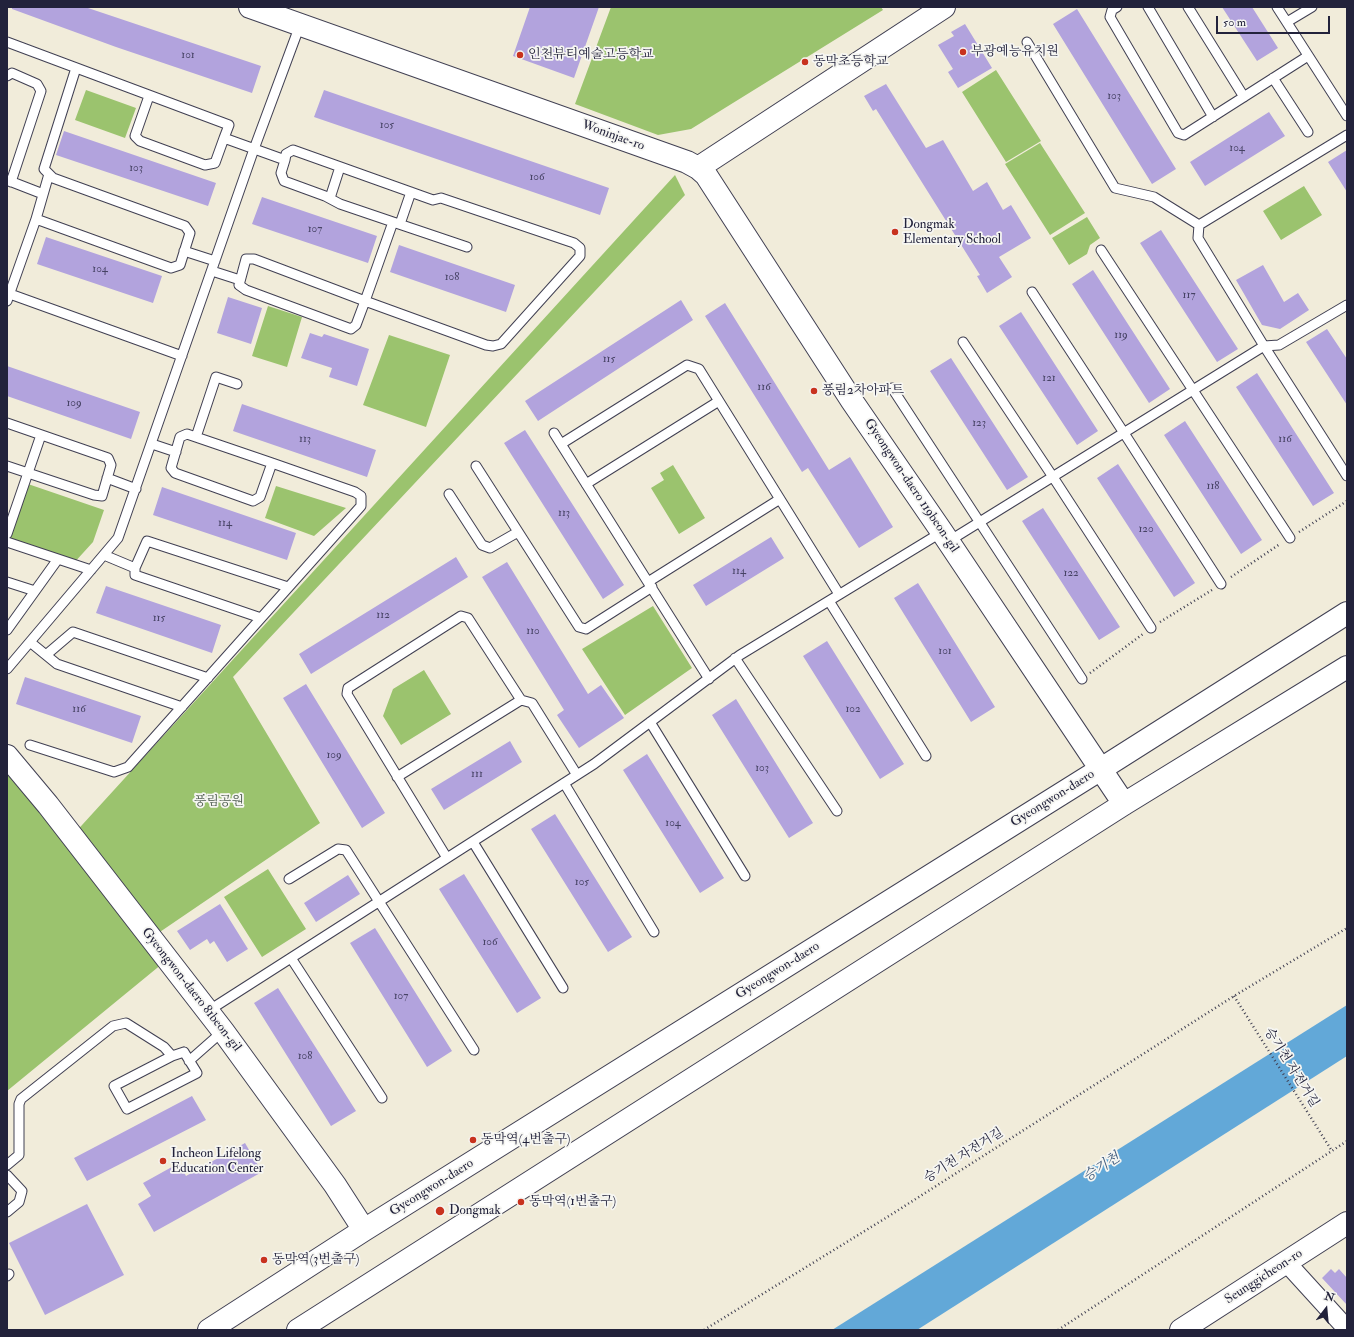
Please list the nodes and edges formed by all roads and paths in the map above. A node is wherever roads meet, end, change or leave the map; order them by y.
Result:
1 (250, 7) edge
2 (944, 7) edge
3 (1117, 7) edge
4 (1148, 7) edge
5 (1188, 7) edge
6 (1277, 7) edge
7 (1312, 7) edge
8 (1287, 22) junction
9 (300, 25) junction
10 (7, 42) edge
11 (1027, 42) dead end
12 (1308, 56) junction
13 (76, 68) junction
14 (7, 76) edge
15 (1273, 78) junction
16 (149, 96) junction
17 (1244, 97) junction
18 (1347, 116) edge
19 (1213, 117) junction
20 (1308, 132) dead end
21 (1347, 135) edge
22 (224, 138) junction
23 (254, 149) junction
24 (285, 160) junction
25 (340, 167) junction
26 (698, 168) junction
27 (49, 174) junction
28 (9, 181) edge
29 (411, 192) junction
30 (43, 194) junction
31 (330, 198) junction
32 (36, 219) junction
33 (397, 223) junction
34 (1199, 224) junction
35 (467, 247) dead end
36 (1101, 250) dead end
37 (184, 251) junction
38 (215, 261) junction
39 (212, 271) junction
40 (240, 280) junction
41 (1032, 292) dead end
42 (8, 298) edge
43 (365, 301) junction
44 (1347, 305) edge
45 (963, 342) dead end
46 (1264, 346) junction
47 (182, 356) junction
48 (237, 384) dead end
49 (892, 388) dead end
50 (1193, 390) junction
51 (719, 401) junction
52 (7, 423) edge
53 (554, 433) dead end
54 (1124, 433) junction
55 (41, 435) junction
56 (196, 437) junction
57 (152, 444) junction
58 (561, 444) junction
59 (176, 452) junction
60 (272, 463) junction
61 (7, 466) edge
62 (476, 466) dead end
63 (28, 473) junction
64 (1053, 476) junction
65 (1347, 476) edge
66 (107, 478) junction
67 (586, 484) junction
68 (136, 489) junction
69 (449, 494) dead end
70 (780, 499) junction
71 (980, 522) junction
72 (518, 532) junction
73 (7, 534) edge
74 (945, 536) junction
75 (1290, 538) dead end
76 (7, 542) edge
77 (104, 555) junction
78 (58, 559) junction
79 (135, 568) junction
80 (91, 570) junction
81 (7, 582) edge
82 (1221, 584) dead end
83 (650, 585) junction
84 (288, 588) junction
85 (35, 591) junction
86 (839, 594) junction
87 (829, 601) junction
88 (1347, 612) edge
89 (261, 618) junction
90 (1151, 628) dead end
91 (7, 630) edge
92 (30, 642) junction
93 (46, 655) junction
94 (735, 658) junction
95 (1347, 667) edge
96 (7, 669) edge
97 (208, 678) junction
98 (709, 679) junction
99 (1082, 679) dead end
100 (521, 700) junction
101 (182, 707) junction
102 (650, 722) junction
103 (30, 745) dead end
104 (7, 756) edge
105 (926, 756) dead end
106 (1101, 769) junction
107 (577, 775) junction
108 (398, 777) junction
109 (564, 783) junction
110 (1124, 804) junction
111 (837, 811) dead end
112 (473, 842) junction
113 (447, 858) junction
114 (745, 876) dead end
115 (289, 879) dead end
116 (379, 902) junction
117 (1347, 928) edge
118 (654, 932) dead end
119 (291, 958) junction
120 (564, 988) dead end
121 (1234, 996) junction
122 (208, 1011) junction
123 (223, 1031) junction
124 (474, 1050) dead end
125 (172, 1056) junction
126 (189, 1061) junction
127 (382, 1098) dead end
128 (1347, 1141) edge
129 (1332, 1151) junction
130 (7, 1165) edge
131 (7, 1175) edge
132 (7, 1212) edge
133 (1347, 1223) edge
134 (364, 1230) junction
135 (1286, 1262) junction
136 (1347, 1329) edge
137 (209, 1330) edge
138 (298, 1330) edge
139 (704, 1330) edge
140 (1058, 1330) edge
141 (1181, 1330) edge

1 - 9 main road, Woninjae-ro
2 - 26 main road
3 - 19 lane
4 - 19 lane
5 - 17 lane
6 - 8 lane
7 - 8 lane
8 - 12 lane
9 - 23 lane
9 - 26 main road, Woninjae-ro
10 - 13 lane
11 - 34 lane
12 - 15 lane
12 - 18 lane
13 - 16 lane
13 - 27 lane
14 - 28 lane
15 - 17 lane
15 - 20 lane
16 - 22 lane
16 - 22 lane
17 - 19 lane
21 - 34 lane
22 - 23 lane
23 - 24 lane
23 - 38 lane
24 - 25 lane
24 - 31 lane
25 - 29 lane
25 - 31 lane
26 - 74 main road, Gyeongwon-daero 119beon-gil
27 - 30 lane
27 - 37 lane
28 - 30 lane
29 - 33 lane
29 - 43 lane
30 - 32 lane
31 - 33 lane
32 - 37 lane
32 - 42 lane
33 - 35 lane
33 - 43 lane
34 - 46 lane
36 - 50 lane
37 - 38 lane
38 - 39 lane
39 - 40 lane
39 - 47 lane
40 - 43 lane
40 - 43 lane
41 - 54 lane
42 - 47 lane
44 - 46 lane
45 - 64 lane
46 - 50 lane
46 - 65 lane
47 - 57 lane
48 - 56 lane
49 - 71 lane
50 - 54 lane
50 - 75 lane
51 - 58 lane
51 - 67 lane
51 - 70 lane
52 - 55 lane
53 - 58 lane
54 - 64 lane
54 - 82 lane
55 - 63 lane
55 - 66 lane
56 - 59 lane
56 - 60 lane
57 - 59 lane
57 - 68 lane
58 - 67 lane
59 - 60 lane
60 - 84 lane
61 - 63 lane
62 - 72 lane
63 - 66 lane
63 - 73 lane
64 - 71 lane
64 - 90 lane
66 - 68 lane
67 - 83 lane
68 - 77 lane
69 - 72 lane
70 - 83 lane
70 - 86 lane
71 - 74 lane
71 - 99 lane
72 - 83 lane
74 - 86 lane
74 - 106 main road, Gyeongwon-daero 119beon-gil
76 - 78 lane
77 - 79 lane
77 - 80 lane
78 - 80 lane
78 - 85 lane
79 - 84 lane
79 - 89 lane
80 - 92 lane
81 - 85 lane
83 - 98 lane
84 - 89 lane
85 - 91 lane
86 - 87 lane
87 - 94 lane
87 - 105 lane
88 - 106 main road, Gyeongwon-daero
89 - 97 lane
92 - 93 lane
92 - 96 lane
93 - 97 lane
93 - 101 lane
94 - 98 lane
94 - 111 lane
95 - 110 main road
97 - 101 lane
98 - 102 lane
100 - 107 lane
100 - 108 lane
100 - 108 lane
101 - 103 lane
102 - 107 lane
102 - 114 lane
104 - 122 main road, Gyeongwon-daero 81beon-gil
106 - 110 main road, Gyeongwon-daero 119beon-gil
106 - 134 main road, Gyeongwon-daero
107 - 109 lane
108 - 113 lane
109 - 112 lane
109 - 118 lane
110 - 138 main road
112 - 113 lane
112 - 120 lane
113 - 116 lane
115 - 116 lane
116 - 119 lane
116 - 124 lane
117 - 121 path, 승기천 자전거길
119 - 122 lane
119 - 127 lane
121 - 129 path, 승기천 자전거길
121 - 139 path, 승기천 자전거길
122 - 123 main road, Gyeongwon-daero 81beon-gil
123 - 126 lane
123 - 134 main road, Gyeongwon-daero 81beon-gil
125 - 126 lane
125 - 126 lane
125 - 130 lane
128 - 129 path
129 - 140 path
131 - 132 lane
133 - 135 main road, Seunggicheon-ro
134 - 137 main road, Gyeongwon-daero
135 - 136 street
135 - 141 main road, Seunggicheon-ro

